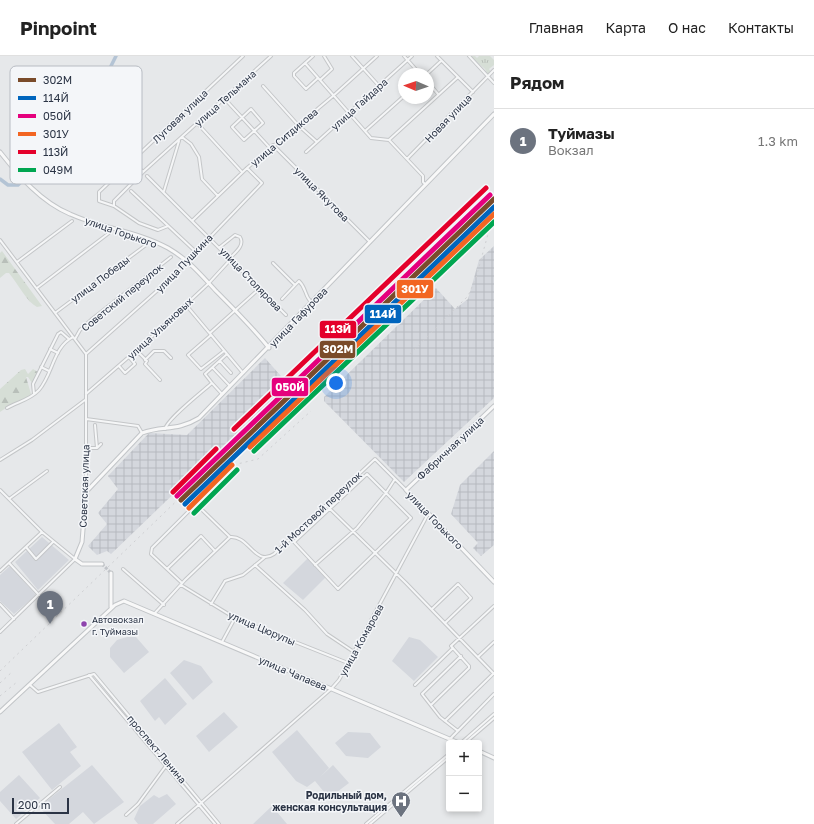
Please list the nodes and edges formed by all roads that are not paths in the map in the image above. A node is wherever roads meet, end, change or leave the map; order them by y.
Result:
1 (244, 56) edge
2 (271, 56) edge
3 (313, 56) edge
4 (324, 56) edge
5 (352, 56) edge
6 (377, 56) edge
7 (404, 56) edge
8 (412, 56) edge
9 (437, 56) edge
10 (469, 56) edge
11 (408, 60) junction
12 (441, 61) junction
13 (305, 63) junction
14 (415, 68) edge
15 (434, 68) edge
16 (363, 69) junction
17 (494, 70) edge
18 (488, 76) junction
19 (458, 78) junction
20 (319, 79) junction
21 (494, 83) edge
22 (264, 86) dead end
23 (379, 86) junction
24 (434, 89) edge
25 (473, 92) junction
26 (438, 94) junction
27 (333, 96) junction
28 (224, 98) junction
29 (398, 101) edge
30 (349, 114) junction
31 (494, 114) edge
32 (242, 117) junction
33 (198, 123) junction
34 (298, 125) junction
35 (255, 131) junction
36 (365, 131) junction
37 (182, 136) junction
38 (179, 140) junction
39 (389, 140) junction
40 (317, 142) junction
41 (273, 145) junction
42 (270, 148) junction
43 (306, 152) dead end
44 (142, 153) edge
45 (1, 154) edge
46 (407, 159) junction
47 (10, 164) edge
48 (247, 168) junction
49 (143, 172) edge
50 (242, 172) junction
51 (147, 176) dead end
52 (27, 184) edge
53 (108, 184) edge
54 (131, 184) edge
55 (426, 185) junction
56 (132, 191) dead end
57 (164, 191) junction
58 (218, 196) junction
59 (114, 206) junction
60 (193, 220) junction
61 (72, 221) dead end
62 (168, 226) junction
63 (109, 233) dead end
64 (210, 237) junction
65 (0, 240) edge
66 (370, 242) junction
67 (146, 244) dead end
68 (220, 247) junction
69 (196, 252) junction
70 (171, 257) dead end
71 (231, 259) junction
72 (188, 260) junction
73 (17, 262) junction
74 (274, 263) dead end
75 (209, 283) junction
76 (295, 285) junction
77 (37, 288) junction
78 (260, 288) junction
79 (282, 299) dead end
80 (312, 303) junction
81 (186, 305) junction
82 (236, 310) junction
83 (55, 313) junction
84 (286, 315) dead end
85 (210, 334) junction
86 (74, 338) junction
87 (69, 339) junction
88 (269, 348) junction
89 (50, 349) junction
90 (136, 350) junction
91 (224, 351) junction
92 (58, 353) junction
93 (86, 354) junction
94 (227, 354) junction
95 (129, 357) junction
96 (171, 358) dead end
97 (145, 360) junction
98 (220, 361) junction
99 (119, 366) junction
100 (41, 367) junction
101 (212, 368) junction
102 (49, 371) junction
103 (231, 373) dead end
104 (242, 373) junction
105 (160, 380) dead end
106 (212, 383) junction
107 (230, 386) junction
108 (34, 394) junction
109 (86, 394) junction
110 (222, 394) junction
111 (85, 400) junction
112 (494, 406) edge
113 (7, 408) dead end
114 (86, 419) junction
115 (95, 425) dead end
116 (165, 429) junction
117 (142, 433) junction
118 (101, 444) dead end
119 (86, 448) junction
120 (97, 448) junction
121 (375, 459) joint
122 (0, 460) edge
123 (47, 471) dead end
124 (395, 479) junction
125 (0, 490) edge
126 (406, 490) junction
127 (86, 492) junction
128 (386, 493) junction
129 (9, 499) junction
130 (326, 505) junction
131 (330, 509) junction
132 (428, 514) junction
133 (352, 531) junction
134 (42, 532) junction
135 (230, 537) junction
136 (53, 542) junction
137 (26, 547) junction
138 (215, 551) junction
139 (376, 553) junction
140 (151, 554) joint
141 (264, 558) junction
142 (75, 560) junction
143 (9, 562) junction
144 (102, 564) dead end
145 (255, 565) junction
146 (315, 565) junction
147 (123, 569) dead end
148 (167, 569) junction
149 (0, 571) edge
150 (111, 573) dead end
151 (397, 574) junction
152 (494, 582) edge
153 (181, 584) junction
154 (39, 595) junction
155 (0, 604) edge
156 (211, 604) junction
157 (164, 605) junction
158 (494, 606) edge
159 (111, 608) junction
160 (432, 610) junction
161 (154, 614) junction
162 (235, 618) junction
163 (14, 619) junction
164 (445, 623) junction
165 (0, 632) edge
166 (459, 639) junction
167 (222, 642) junction
168 (494, 642) edge
169 (452, 647) junction
170 (354, 652) junction
171 (461, 656) junction
172 (478, 657) junction
173 (348, 663) junction
174 (494, 674) edge
175 (89, 675) junction
176 (29, 684) junction
177 (415, 685) dead end
178 (331, 689) junction
179 (494, 694) edge
180 (431, 705) junction
181 (0, 712) edge
182 (494, 714) edge
183 (494, 718) edge
184 (445, 721) junction
185 (458, 731) junction
186 (450, 739) joint
187 (464, 740) edge
188 (468, 740) edge
189 (482, 752) edge
190 (446, 757) edge
191 (494, 758) edge
192 (446, 760) edge
193 (168, 763) junction
194 (166, 766) junction
195 (60, 787) dead end
196 (201, 803) junction
197 (199, 805) junction
198 (126, 815) dead end
199 (16, 824) edge
200 (177, 824) edge
201 (215, 824) edge
202 (219, 824) edge
203 (366, 824) edge
204 (370, 824) edge

1 - 44 street, Луговая улица
2 - 28 street, улица Тельмана
3 - 13 street
4 - 20 street
5 - 16 street
6 - 16 street, улица Ситдикова
7 - 11 street
8 - 11 street, улица Гайдара
9 - 12 street
10 - 18 street
11 - 14 street
11 - 23 street, улица Гайдара
12 - 15 street
12 - 19 street
13 - 20 street
13 - 20 street
16 - 23 street
16 - 27 street, улица Ситдикова
17 - 18 street, Новая улица
18 - 21 street
18 - 25 street, Новая улица
19 - 25 street
19 - 26 street
20 - 27 street
22 - 34 street
23 - 30 street, улица Гайдара
24 - 26 street
25 - 46 street, Новая улица
26 - 39 street
27 - 30 street
27 - 34 street, улица Ситдикова
28 - 32 street
28 - 33 street, улица Тельмана
29 - 36 street
30 - 36 street
30 - 40 street, улица Гайдара
31 - 55 main road, улица Гафурова
32 - 35 street
32 - 35 street
32 - 35 street
33 - 37 street, улица Тельмана
33 - 50 street
34 - 40 street
34 - 41 street, улица Ситдикова
35 - 42 street
36 - 39 street
37 - 38 street, улица Тельмана
37 - 58 street
38 - 49 street
38 - 57 street
39 - 46 street
40 - 43 street, улица Гайдара
41 - 42 street, улица Ситдикова
41 - 66 street, улица Якутова
42 - 48 street, улица Ситдикова
45 - 47 main road, улица Горького
46 - 55 street
48 - 50 street, улица Ситдикова
48 - 64 street, улица Пушкина
50 - 58 street, улица Ситдикова
51 - 57 street, улица Столярова
52 - 72 main road, улица Горького
53 - 59 street, Луговая улица
54 - 59 street
55 - 66 main road, улица Гафурова
56 - 62 street
57 - 60 street, улица Столярова
58 - 60 street, улица Ситдикова
59 - 62 street
60 - 64 street, улица Столярова
61 - 73 street
62 - 69 street
63 - 77 street
64 - 68 street, улица Столярова
64 - 69 street, улица Пушкина
65 - 73 street
66 - 80 main road, улица Гафурова
67 - 83 street, улица Победы
68 - 71 street, улица Столярова
68 - 71 street, улица Ульяновых
69 - 72 street, улица Пушкина
70 - 86 street, Советский переулок
71 - 75 street, улица Ульяновых
71 - 78 street, улица Столярова
72 - 75 main road, улица Горького
72 - 93 street, улица Пушкина
73 - 77 street
74 - 76 street
75 - 81 street, улица Ульяновых
75 - 82 main road, улица Горького
76 - 79 street
76 - 80 street
77 - 83 street
78 - 82 street
78 - 84 street, улица Столярова
80 - 88 main road, улица Гафурова
81 - 85 street
81 - 90 street, улица Ульяновых
82 - 85 street
82 - 88 main road, улица Горького
83 - 86 street
85 - 91 street
85 - 91 street
86 - 87 street
86 - 93 street
87 - 89 street
87 - 92 street
88 - 104 main road, улица Гафурова
89 - 92 street
89 - 100 street
90 - 95 street, улица Ульяновых
90 - 97 street
91 - 94 street
92 - 102 street
93 - 109 street, Советская улица
94 - 98 street
94 - 104 street
95 - 99 street, улица Ульяновых
95 - 99 street
96 - 97 street
97 - 105 street
98 - 101 street
98 - 103 street
99 - 109 street, улица Ульяновых
100 - 102 street
100 - 108 street
101 - 106 street
101 - 107 street
102 - 108 street
104 - 107 main road, улица Гафурова
106 - 110 street
106 - 116 street
107 - 110 main road, улица Гафурова
108 - 113 street
109 - 111 street, Советская улица
110 - 116 main road, улица Гафурова
111 - 114 street, Советская улица
111 - 122 street
112 - 126 main road, Фабричная улица
114 - 117 street
114 - 119 street, Советская улица
115 - 120 street
116 - 117 main road, улица Гафурова
117 - 127 main road
118 - 120 street
119 - 120 street
119 - 127 street, Советская улица
121 - 124 street, улица Горького
121 - 130 street, 1-й Мостовой переулок
123 - 129 street
124 - 126 street, улица Горького
124 - 128 street
125 - 129 street
126 - 132 main road, улица Горького
127 - 142 main road, Советская улица
128 - 131 street
128 - 133 street
128 - 139 street
129 - 134 street
130 - 131 street
130 - 141 street, 1-й Мостовой переулок
131 - 133 street
131 - 146 street
132 - 151 street, улица Комарова
132 - 152 main road, улица Горького
133 - 139 street
133 - 146 street
134 - 136 street
134 - 137 street
135 - 138 street
135 - 140 street, 1-й Мостовой переулок
135 - 141 street, 1-й Мостовой переулок
136 - 137 street
136 - 142 street
137 - 143 street
138 - 148 street
138 - 153 street
139 - 146 street
139 - 151 street
140 - 148 street, улица Цюрупы
141 - 145 street
142 - 144 main road
142 - 154 street, Советская улица
143 - 149 street
143 - 154 street
145 - 156 street
145 - 170 street
147 - 157 street
148 - 153 street, улица Цюрупы
150 - 159 main road
151 - 160 street
151 - 170 street, улица Комарова
153 - 156 street, улица Цюрупы
153 - 157 street
154 - 163 street, Советская улица
155 - 163 street
156 - 162 street, улица Цюрупы
157 - 161 street
158 - 166 street
159 - 161 main road, улица Чапаева
159 - 176 main road
160 - 164 street
160 - 164 street
161 - 167 main road, улица Чапаева
162 - 167 street
162 - 173 street, улица Цюрупы
163 - 165 street, Советская улица
164 - 166 street
166 - 169 street
166 - 172 street
167 - 178 main road, улица Чапаева
168 - 172 street
169 - 171 street
169 - 177 street
170 - 173 street, улица Комарова
171 - 180 street
171 - 180 street
172 - 174 street
173 - 178 street, улица Комарова
174 - 184 street
175 - 176 street
175 - 193 street, проспект Ленина
175 - 194 street, проспект Ленина
176 - 181 main road
178 - 186 main road, улица Чапаева
178 - 196 street, улица Комарова
179 - 185 street
180 - 184 street
182 - 187 street
183 - 188 street
184 - 185 street
185 - 186 street
189 - 191 main road
190 - 203 street
192 - 204 street
193 - 194 street
193 - 196 street, проспект Ленина
194 - 197 street, проспект Ленина
194 - 198 street
195 - 199 street
196 - 197 street, улица Комарова
196 - 202 street, проспект Ленина
197 - 200 street, улица Комарова
197 - 201 street, проспект Ленина

